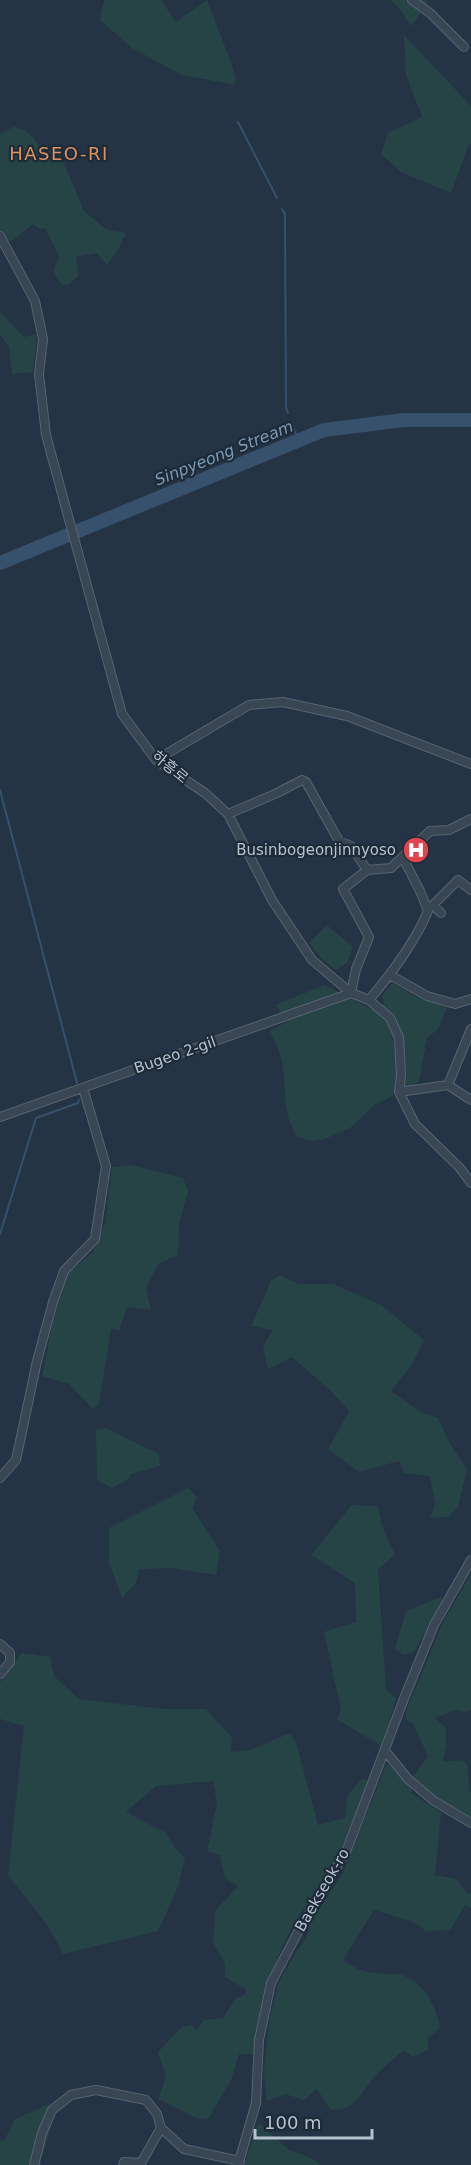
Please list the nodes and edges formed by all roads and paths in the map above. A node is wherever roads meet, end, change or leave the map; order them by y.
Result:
1 (412, 0) edge
2 (464, 47) dead end
3 (0, 236) edge
4 (156, 760) junction
5 (471, 764) edge
6 (228, 814) junction
7 (471, 819) edge
8 (403, 858) junction
9 (367, 870) junction
10 (471, 890) edge
11 (441, 913) dead end
12 (390, 975) junction
13 (351, 993) junction
14 (471, 999) edge
15 (369, 1000) junction
16 (471, 1029) edge
17 (448, 1085) junction
18 (83, 1088) junction
19 (399, 1092) junction
20 (471, 1100) edge
21 (0, 1117) edge
22 (471, 1182) edge
23 (0, 1478) edge
24 (471, 1560) edge
25 (0, 1644) edge
26 (0, 1674) edge
27 (386, 1752) junction
28 (471, 1823) edge
29 (161, 2127) junction
30 (239, 2163) edge
31 (34, 2165) edge
32 (123, 2165) edge

1 - 2 street
3 - 4 street, 하흥로
4 - 5 street
4 - 6 street, 하흥로
6 - 9 street
6 - 13 street, 하흥로
7 - 8 street
8 - 9 street
8 - 12 street
9 - 13 street
10 - 11 street
12 - 14 street
12 - 15 street
13 - 15 street, 하흥로
13 - 18 street, Bugeo 2-gil
15 - 19 street, 하흥로
16 - 17 street
17 - 19 street
17 - 20 street
18 - 21 street, Bugeo 2-gil
18 - 23 street
19 - 22 street, 하흥로
24 - 27 street, Baekseok-ro
25 - 26 street
27 - 28 street
27 - 30 street, Baekseok-ro
29 - 30 street
29 - 31 street
29 - 32 street

